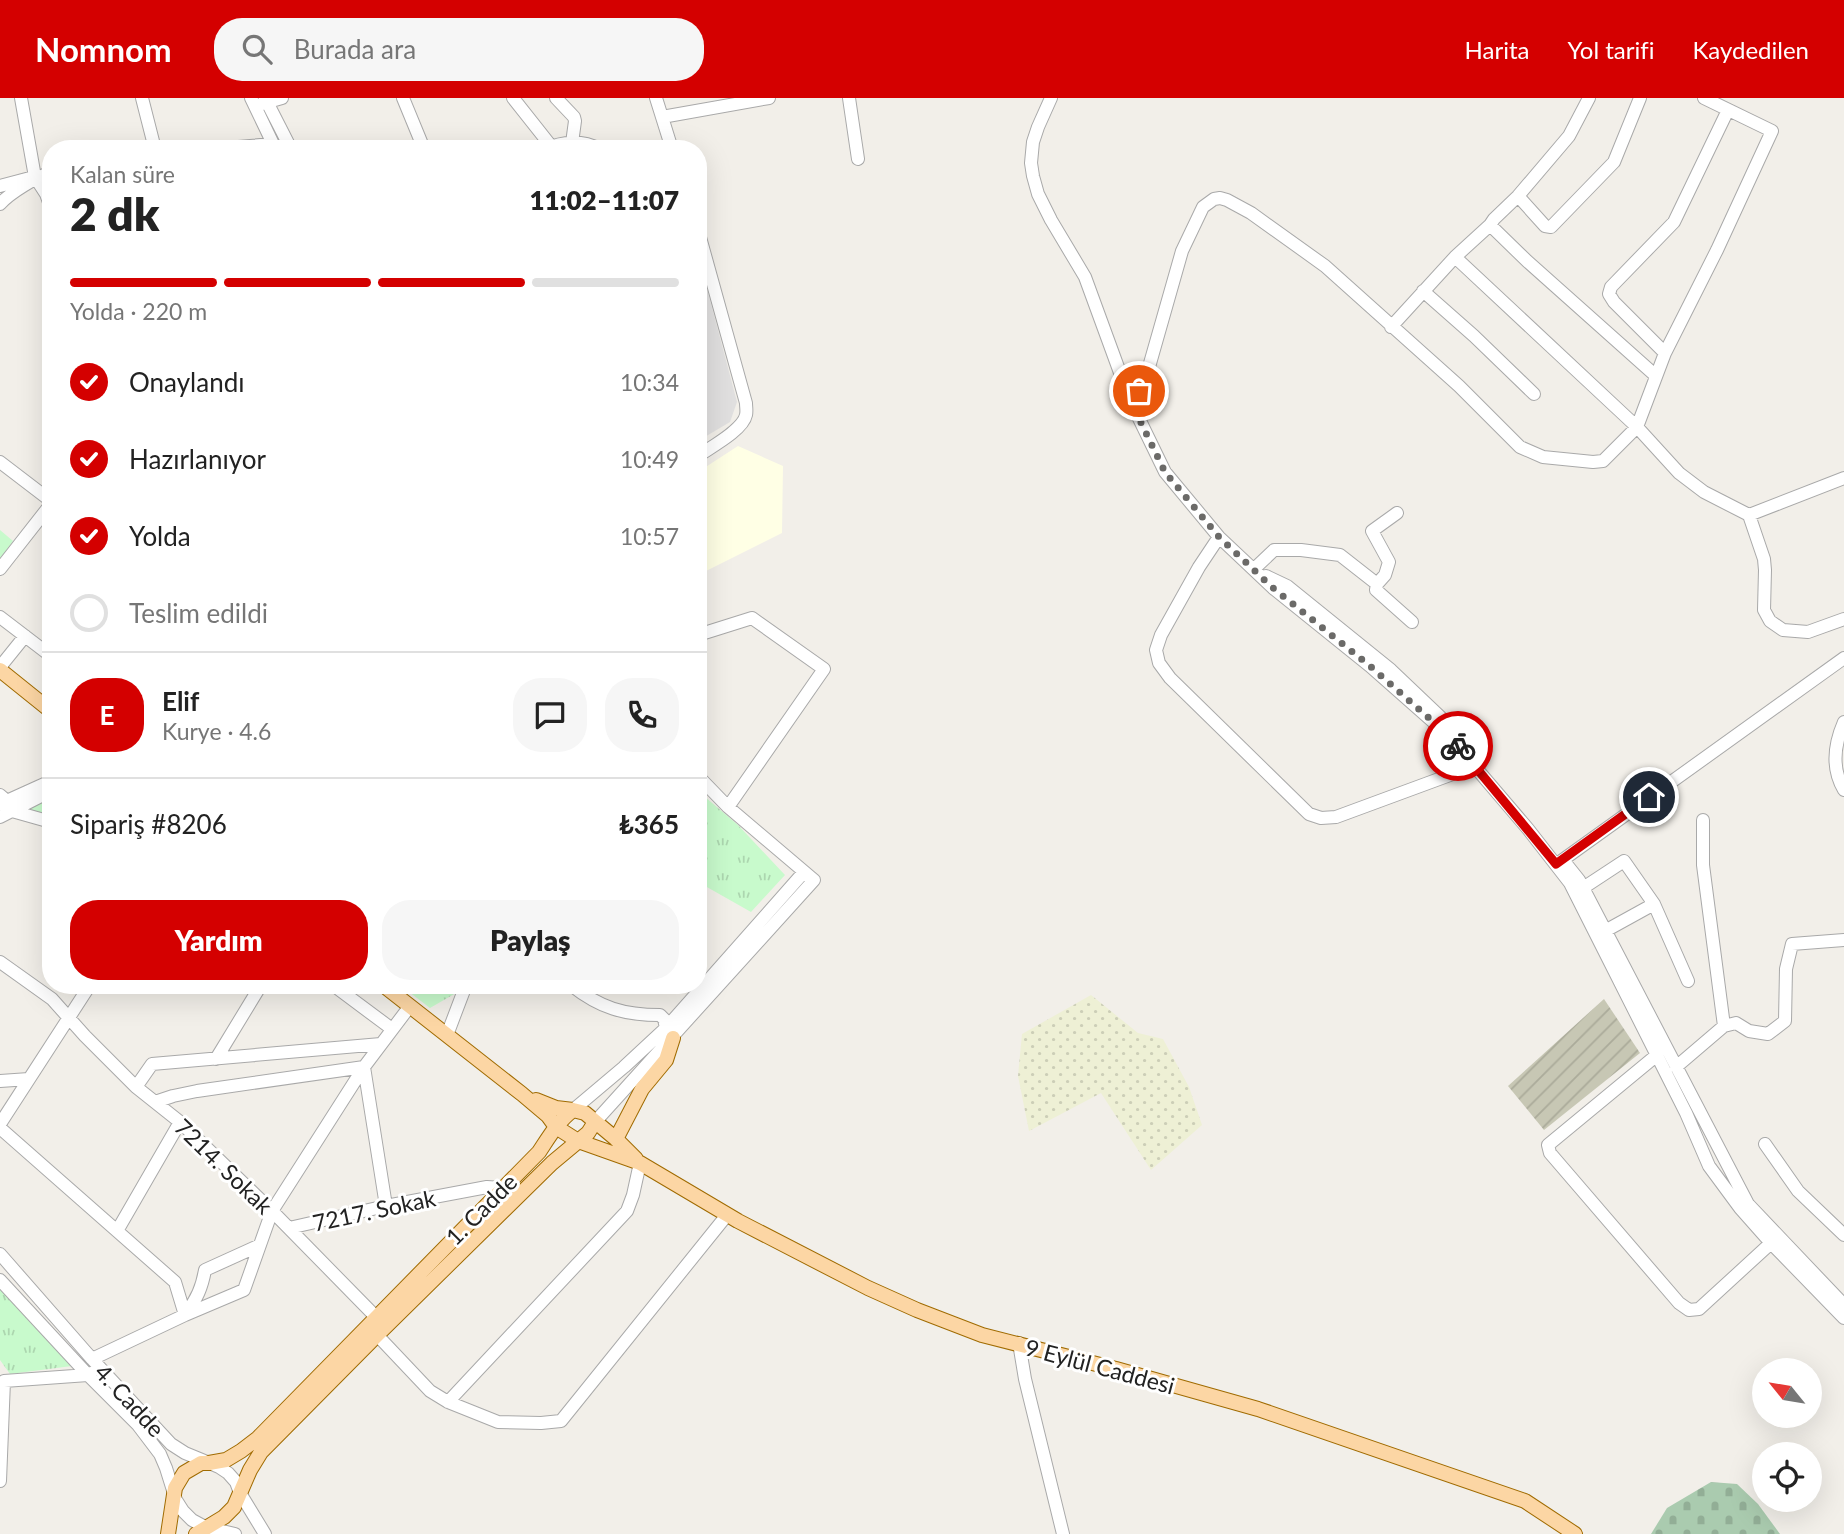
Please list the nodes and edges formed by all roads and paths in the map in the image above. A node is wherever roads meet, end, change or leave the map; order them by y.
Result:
1 (21, 98) edge
2 (142, 98) edge
3 (282, 98) edge
4 (403, 98) edge
5 (513, 98) edge
6 (556, 98) edge
7 (656, 98) edge
8 (769, 98) edge
9 (849, 98) edge
10 (1051, 98) edge
11 (1589, 98) edge
12 (1640, 98) edge
13 (1708, 99) edge
14 (259, 101) edge
15 (1728, 110) junction
16 (662, 117) junction
17 (153, 140) edge
18 (273, 140) edge
19 (285, 140) edge
20 (420, 140) edge
21 (543, 140) edge
22 (572, 140) edge
23 (669, 140) edge
24 (858, 159) dead end
25 (42, 175) edge
26 (35, 178) junction
27 (0, 186) edge
28 (42, 188) edge
29 (1518, 196) junction
30 (0, 204) edge
31 (1490, 225) junction
32 (1455, 257) junction
33 (707, 268) edge
34 (1423, 291) junction
35 (1391, 327) junction
36 (1665, 353) junction
37 (1656, 376) junction
38 (1534, 394) dead end
39 (1130, 400) junction
40 (1637, 427) junction
41 (707, 450) edge
42 (0, 462) edge
43 (1844, 478) edge
44 (42, 496) edge
45 (1397, 513) dead end
46 (1749, 514) junction
47 (42, 515) edge
48 (1219, 537) junction
49 (0, 569) edge
50 (1254, 569) junction
51 (1377, 584) junction
52 (0, 617) edge
53 (1844, 619) edge
54 (1412, 622) dead end
55 (707, 632) edge
56 (25, 636) junction
57 (42, 649) edge
58 (1844, 658) edge
59 (0, 669) edge
60 (42, 704) edge
61 (1844, 722) edge
62 (1469, 758) junction
63 (42, 785) edge
64 (707, 785) edge
65 (1844, 790) edge
66 (42, 793) edge
67 (5, 803) edge
68 (729, 807) junction
69 (0, 817) edge
70 (42, 818) edge
71 (1703, 820) dead end
72 (1559, 861) junction
73 (1583, 888) junction
74 (1654, 904) junction
75 (1605, 931) junction
76 (1844, 940) edge
77 (0, 962) edge
78 (1688, 981) dead end
79 (707, 990) edge
80 (42, 992) edge
81 (45, 994) edge
82 (84, 994) edge
83 (256, 994) edge
84 (345, 994) edge
85 (395, 994) edge
86 (463, 994) edge
87 (581, 994) edge
88 (704, 994) edge
89 (410, 1006) junction
90 (69, 1018) junction
91 (1724, 1026) junction
92 (392, 1028) junction
93 (669, 1033) junction
94 (447, 1035) junction
95 (381, 1044) junction
96 (1657, 1055) junction
97 (216, 1059) junction
98 (364, 1067) junction
99 (1676, 1067) junction
100 (29, 1079) junction
101 (0, 1081) edge
102 (136, 1087) junction
103 (522, 1094) junction
104 (155, 1102) junction
105 (573, 1110) junction
106 (180, 1122) junction
107 (595, 1122) junction
108 (0, 1126) edge
109 (556, 1126) junction
110 (616, 1139) junction
111 (578, 1141) junction
112 (1765, 1144) dead end
113 (640, 1163) junction
114 (502, 1188) junction
115 (386, 1206) junction
116 (272, 1212) junction
117 (727, 1215) junction
118 (289, 1228) junction
119 (117, 1231) junction
120 (1844, 1235) edge
121 (1771, 1243) junction
122 (260, 1245) junction
123 (0, 1254) edge
124 (0, 1279) edge
125 (1844, 1305) edge
126 (185, 1315) junction
127 (376, 1317) junction
128 (1844, 1318) edge
129 (377, 1335) junction
130 (1019, 1343) junction
131 (95, 1363) junction
132 (88, 1375) junction
133 (448, 1402) junction
134 (209, 1463) junction
135 (0, 1481) edge
136 (240, 1493) junction
137 (174, 1494) junction
138 (200, 1530) edge
139 (168, 1534) edge
140 (235, 1534) edge
141 (265, 1534) edge
142 (1063, 1534) edge
143 (1574, 1534) edge

1 - 26 street
2 - 17 street
3 - 14 street
4 - 20 street
5 - 21 street
6 - 22 street
7 - 16 street
8 - 16 street
9 - 24 street
10 - 39 street
11 - 29 street
12 - 29 street
13 - 15 street
14 - 18 street
14 - 19 street
15 - 36 street
15 - 36 street
16 - 23 street
25 - 26 street
26 - 27 street
26 - 28 street
26 - 30 street
29 - 31 street
31 - 32 street
31 - 37 street
32 - 34 street
32 - 40 street
33 - 41 street
34 - 35 street
34 - 38 street
35 - 39 street
35 - 40 street
36 - 37 street
37 - 40 street
39 - 48 street
40 - 46 street
42 - 44 street
43 - 46 street
45 - 51 street
46 - 53 street
47 - 49 street
48 - 50 street
48 - 62 street
50 - 51 street
50 - 62 street
50 - 72 street
51 - 54 street
52 - 56 street
55 - 68 street
56 - 57 street
56 - 59 street
58 - 72 street
59 - 60 main road
61 - 65 street
62 - 72 street
63 - 67 street
64 - 68 street
66 - 67 street
67 - 69 street
67 - 70 street
68 - 79 street, 1. Cadde
71 - 91 street
72 - 73 street
72 - 96 street
73 - 74 street
73 - 75 street
74 - 75 street
74 - 78 street
75 - 99 street
76 - 91 street
77 - 80 street, 7214. Sokak
81 - 90 street, 7214. Sokak
82 - 90 street
83 - 97 street
84 - 92 street
85 - 89 main road, 9 Eylül Caddesi
86 - 94 street
87 - 93 street
88 - 93 street, 1. Cadde
89 - 92 street
89 - 94 main road, 9 Eylül Caddesi
90 - 100 street
90 - 102 street, 7214. Sokak
91 - 99 street
92 - 95 street
93 - 105 street, 1. Cadde
93 - 107 street, 1. Cadde
93 - 110 main road
94 - 103 main road, 9 Eylül Caddesi
95 - 97 street
95 - 98 street
96 - 121 street
96 - 121 street
97 - 102 street
98 - 104 street
98 - 115 street
98 - 116 street
99 - 125 street
100 - 101 street
100 - 108 street
102 - 104 street, 7214. Sokak
103 - 105 main road, 9 Eylül Caddesi
103 - 109 main road, 9 Eylül Caddesi
104 - 106 street, 7214. Sokak
105 - 107 main road, 9 Eylül Caddesi
105 - 109 main road, 1. Cadde
106 - 116 street, 7214. Sokak
106 - 119 street
107 - 110 main road, 9 Eylül Caddesi
107 - 111 main road, 1. Cadde
108 - 119 street
109 - 111 main road, 9 Eylül Caddesi
109 - 114 main road, 1. Cadde
110 - 113 main road, 9 Eylül Caddesi
111 - 113 main road, 9 Eylül Caddesi
111 - 129 main road, 1. Cadde
112 - 120 street
113 - 117 main road, 9 Eylül Caddesi
113 - 133 street
114 - 115 street, 7217. Sokak
114 - 127 main road, 1. Cadde
115 - 118 street, 7217. Sokak
116 - 118 street, 7214. Sokak
116 - 122 street
117 - 130 main road, 9 Eylül Caddesi
117 - 133 street
118 - 127 street, 7214. Sokak
119 - 126 street
121 - 128 street
122 - 126 street
122 - 126 street
123 - 131 street, 4. Cadde
124 - 132 street, 4. Cadde
126 - 131 street
127 - 134 main road, 1. Cadde
129 - 133 street
129 - 136 main road, 1. Cadde
130 - 142 street
130 - 143 main road, 9 Eylül Caddesi
131 - 132 street
131 - 134 street, 4. Cadde
132 - 135 street
132 - 137 street, 4. Cadde
134 - 136 street, 4. Cadde
134 - 137 main road, 1. Cadde
136 - 138 main road, 1. Cadde
136 - 141 street, 4. Cadde
137 - 138 street, 4. Cadde
137 - 139 main road, 1. Cadde
138 - 140 street, 4. Cadde

